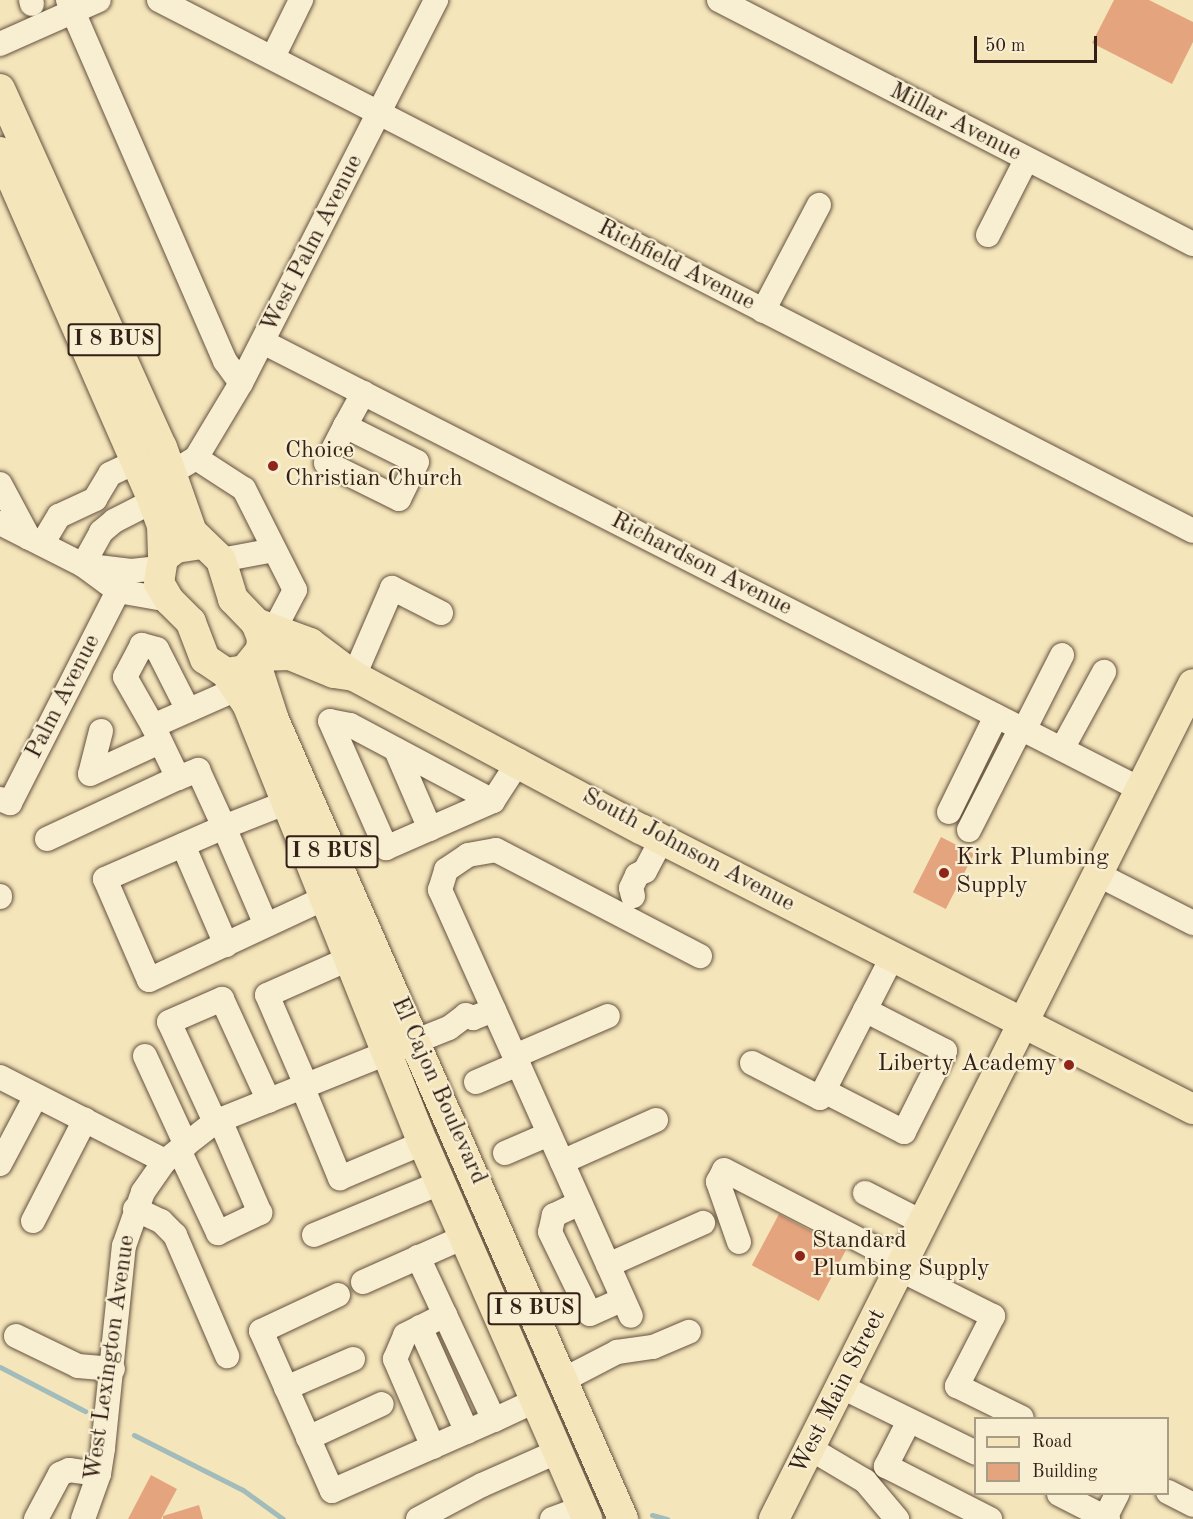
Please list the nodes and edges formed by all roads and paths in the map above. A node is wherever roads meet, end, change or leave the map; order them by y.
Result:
1 (99, 0) edge
2 (159, 0) edge
3 (302, 0) edge
4 (436, 0) edge
5 (718, 0) edge
6 (70, 5) edge
7 (0, 44) edge
8 (273, 57) junction
9 (0, 89) edge
10 (380, 113) junction
11 (0, 152) edge
12 (1026, 160) junction
13 (819, 205) dead end
14 (988, 235) dead end
15 (1193, 244) edge
16 (763, 311) junction
17 (263, 342) junction
18 (241, 383) junction
19 (363, 393) junction
20 (345, 426) dead end
21 (196, 458) junction
22 (136, 462) junction
23 (171, 473) junction
24 (0, 484) edge
25 (95, 500) junction
26 (153, 501) junction
27 (0, 523) edge
28 (107, 527) junction
29 (1193, 531) edge
30 (36, 541) junction
31 (274, 550) junction
32 (211, 552) junction
33 (161, 563) junction
34 (83, 565) junction
35 (118, 591) junction
36 (169, 600) junction
37 (441, 613) dead end
38 (265, 627) junction
39 (1062, 655) dead end
40 (256, 659) junction
41 (1104, 672) dead end
42 (354, 676) junction
43 (232, 681) junction
44 (1193, 684) edge
45 (188, 710) junction
46 (996, 716) junction
47 (1022, 729) junction
48 (100, 731) dead end
49 (157, 734) junction
50 (1062, 749) junction
51 (396, 750) junction
52 (519, 761) junction
53 (178, 778) junction
54 (1138, 788) junction
55 (5, 801) edge
56 (493, 801) junction
57 (285, 803) junction
58 (949, 812) dead end
59 (224, 827) junction
60 (430, 829) junction
61 (969, 830) dead end
62 (47, 839) dead end
63 (662, 839) junction
64 (183, 845) junction
65 (1097, 874) junction
66 (323, 899) junction
67 (628, 906) junction
68 (1193, 923) edge
69 (266, 925) junction
70 (226, 945) junction
71 (700, 956) dead end
72 (892, 957) junction
73 (346, 960) junction
74 (865, 1010) junction
75 (483, 1014) junction
76 (608, 1016) dead end
77 (1024, 1024) junction
78 (415, 1041) junction
79 (386, 1052) junction
80 (145, 1056) dead end
81 (517, 1060) junction
82 (752, 1063) dead end
83 (0, 1077) edge
84 (476, 1082) dead end
85 (304, 1086) junction
86 (824, 1091) junction
87 (36, 1096) junction
88 (269, 1101) junction
89 (1193, 1109) edge
90 (85, 1120) junction
91 (656, 1120) dead end
92 (218, 1121) junction
93 (549, 1134) junction
94 (423, 1143) junction
95 (177, 1152) junction
96 (505, 1153) dead end
97 (562, 1162) junction
98 (0, 1164) edge
99 (441, 1183) junction
100 (865, 1193) dead end
101 (580, 1203) junction
102 (135, 1209) junction
103 (33, 1221) dead end
104 (703, 1223) dead end
105 (924, 1223) junction
106 (314, 1235) dead end
107 (464, 1237) junction
108 (739, 1242) dead end
109 (418, 1257) junction
110 (608, 1265) junction
111 (902, 1266) junction
112 (363, 1282) dead end
113 (338, 1295) dead end
114 (445, 1315) junction
115 (420, 1327) junction
116 (689, 1332) dead end
117 (16, 1336) dead end
118 (227, 1356) dead end
119 (353, 1359) dead end
120 (113, 1369) junction
121 (565, 1379) junction
122 (842, 1387) junction
123 (286, 1388) junction
124 (537, 1400) junction
125 (382, 1404) dead end
126 (1018, 1417) edge
127 (494, 1420) junction
128 (909, 1421) junction
129 (467, 1432) junction
130 (308, 1438) junction
131 (433, 1447) junction
132 (811, 1449) junction
133 (559, 1451) junction
134 (974, 1453) edge
135 (99, 1474) junction
136 (1169, 1493) edge
137 (1061, 1495) edge
138 (1117, 1495) edge
139 (1193, 1505) edge
140 (893, 1513) edge
141 (585, 1514) edge
142 (1107, 1518) edge
143 (36, 1519) edge
144 (83, 1519) edge
145 (418, 1519) edge
146 (552, 1519) edge
147 (623, 1519) edge
148 (774, 1519) edge
149 (990, 1519) edge

1 - 6 street
2 - 8 street, Richfield Avenue
3 - 8 street
4 - 10 street, West Palm Avenue
5 - 12 street, Millar Avenue
6 - 7 street
6 - 18 street
8 - 10 street, Richfield Avenue
9 - 23 main road, I 8 BUS
10 - 16 street, Richfield Avenue
10 - 17 street, West Palm Avenue
11 - 22 main road, I 8 BUS
12 - 14 street
12 - 15 street, Millar Avenue
13 - 16 street
16 - 29 street, Richfield Avenue
17 - 18 street, West Palm Avenue
17 - 19 street, Richardson Avenue
18 - 21 street, West Palm Avenue
19 - 20 street
19 - 46 street, Richardson Avenue
21 - 23 street, West Palm Avenue
21 - 31 street
22 - 25 street
22 - 26 main road, I 8 BUS
23 - 32 main road, I 8 BUS
24 - 30 street
25 - 28 street
25 - 30 street
26 - 28 street
26 - 33 main road, I 8 BUS
27 - 30 street
28 - 34 street
30 - 34 street
31 - 32 street
31 - 38 street
32 - 33 main road
32 - 38 main road, I 8 BUS
33 - 34 street
33 - 36 main road, I 8 BUS
34 - 35 street
35 - 36 street
35 - 55 street, Palm Avenue
36 - 43 main road, I 8 BUS
37 - 42 street
38 - 40 main road, I 8 BUS
38 - 42 main road, South Johnson Avenue
39 - 47 street
40 - 42 main road, South Johnson Avenue
40 - 43 main road, South Johnson Avenue
40 - 78 main road, El Cajon Boulevard / I 8 BUS
41 - 50 street
42 - 52 main road, South Johnson Avenue
43 - 45 street
43 - 57 main road, El Cajon Boulevard / I 8 BUS
44 - 54 main road, West Main Street
45 - 49 street
45 - 49 street
46 - 47 street, Richardson Avenue
46 - 58 street
47 - 50 street, Richardson Avenue
47 - 61 street
48 - 49 street
49 - 53 street
50 - 54 street, Richardson Avenue
51 - 56 street
51 - 60 street
51 - 60 street
52 - 56 street
52 - 63 main road, South Johnson Avenue
53 - 59 street
53 - 62 street
54 - 65 main road, West Main Street
56 - 60 street
57 - 59 street
57 - 66 main road, El Cajon Boulevard / I 8 BUS
59 - 64 street
59 - 69 street
63 - 67 street
63 - 72 main road, South Johnson Avenue
64 - 70 street
64 - 70 street
65 - 68 street
65 - 77 main road, West Main Street
66 - 69 street
66 - 73 main road, El Cajon Boulevard / I 8 BUS
67 - 71 street
67 - 75 street
69 - 70 street
72 - 74 street
72 - 77 main road, South Johnson Avenue
73 - 79 main road, El Cajon Boulevard / I 8 BUS
73 - 85 street
74 - 86 street
74 - 86 street
75 - 78 street, West Lexington Avenue
75 - 81 street
76 - 81 street
77 - 89 main road, South Johnson Avenue
77 - 105 main road, West Main Street
78 - 79 street, West Lexington Avenue
78 - 121 main road, El Cajon Boulevard / I 8 BUS
79 - 85 street, West Lexington Avenue
79 - 94 main road, El Cajon Boulevard / I 8 BUS
80 - 95 street
81 - 84 street
81 - 93 street
82 - 86 street
83 - 87 street
85 - 88 street, West Lexington Avenue
85 - 94 street
87 - 90 street
87 - 98 street
88 - 92 street, West Lexington Avenue
88 - 92 street
90 - 95 street
90 - 103 street
91 - 97 street
92 - 95 street, West Lexington Avenue
92 - 95 street
93 - 96 street
93 - 97 street
94 - 99 main road, El Cajon Boulevard / I 8 BUS
95 - 102 street, West Lexington Avenue
97 - 101 street
99 - 106 street
99 - 107 main road, El Cajon Boulevard / I 8 BUS
100 - 105 street
101 - 110 street
101 - 110 street
102 - 118 street
102 - 120 street, West Lexington Avenue
104 - 110 street
105 - 111 main road, West Main Street
107 - 109 street
107 - 124 main road, El Cajon Boulevard / I 8 BUS
108 - 111 street
109 - 112 street
109 - 114 street
111 - 122 main road, West Main Street
111 - 126 street
113 - 123 street
114 - 115 street
114 - 127 street
115 - 129 street
115 - 131 street
116 - 121 street
117 - 120 street
119 - 123 street
120 - 135 street, West Lexington Avenue
121 - 147 main road, El Cajon Boulevard / I 8 BUS
122 - 128 street
122 - 132 main road, West Main Street
123 - 130 street
124 - 127 street
124 - 133 main road, El Cajon Boulevard / I 8 BUS
125 - 130 street
127 - 129 street
128 - 134 street
128 - 149 street
129 - 131 street
130 - 131 street
132 - 140 street
132 - 148 main road, West Main Street
133 - 141 main road, El Cajon Boulevard / I 8 BUS
133 - 145 street
135 - 143 street
135 - 144 street, West Lexington Avenue
136 - 139 street
137 - 142 street
138 - 142 street
141 - 146 street

